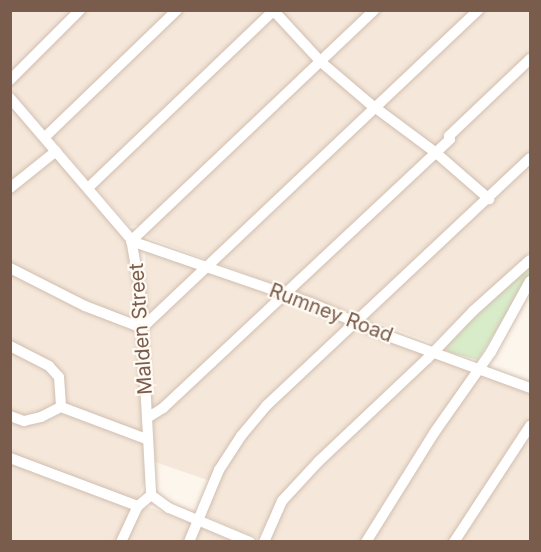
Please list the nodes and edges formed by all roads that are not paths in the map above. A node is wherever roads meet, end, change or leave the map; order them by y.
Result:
1 (80, 10) edge
2 (177, 10) edge
3 (374, 10) edge
4 (477, 10) edge
5 (273, 11) edge
6 (531, 58) edge
7 (321, 62) junction
8 (10, 80) edge
9 (10, 98) edge
10 (375, 108) junction
11 (45, 137) junction
12 (56, 151) junction
13 (435, 152) junction
14 (531, 159) edge
15 (89, 187) junction
16 (10, 188) edge
17 (489, 199) junction
18 (131, 241) junction
19 (531, 260) edge
20 (207, 266) junction
21 (10, 268) edge
22 (531, 281) edge
23 (284, 294) junction
24 (357, 322) junction
25 (142, 328) junction
26 (10, 346) edge
27 (433, 352) junction
28 (479, 368) junction
29 (531, 388) edge
30 (61, 407) junction
31 (10, 416) edge
32 (147, 418) junction
33 (531, 426) edge
34 (146, 439) junction
35 (10, 458) edge
36 (151, 495) junction
37 (138, 506) junction
38 (198, 519) junction
39 (121, 542) edge
40 (189, 542) edge
41 (250, 542) edge
42 (264, 542) edge
43 (366, 542) edge
44 (454, 542) edge

1 - 8 street
2 - 11 street
3 - 7 street
4 - 10 street
5 - 7 street
5 - 15 street
6 - 13 street
7 - 10 street
7 - 18 street
9 - 11 street, Malden Street
10 - 13 street
10 - 20 street
11 - 12 street, Malden Street
12 - 15 street, Malden Street
12 - 16 street
13 - 17 street
13 - 23 street
14 - 17 street
15 - 18 street, Malden Street
17 - 24 street
18 - 20 street, Rumney Road
18 - 25 street, Malden Street
19 - 27 street
20 - 23 street, Rumney Road
20 - 25 street
21 - 25 street
22 - 28 street
23 - 24 street, Rumney Road
23 - 32 street
24 - 27 street, Rumney Road
24 - 38 street
25 - 32 street, Malden Street
26 - 30 street
27 - 28 street, Rumney Road
27 - 42 street
28 - 29 street, Rumney Road
28 - 43 street
30 - 31 street
30 - 34 street
32 - 34 street, Malden Street
33 - 44 street
34 - 36 street, Malden Street
35 - 37 street
36 - 37 street
36 - 38 street
37 - 39 street
38 - 40 street
38 - 41 street

